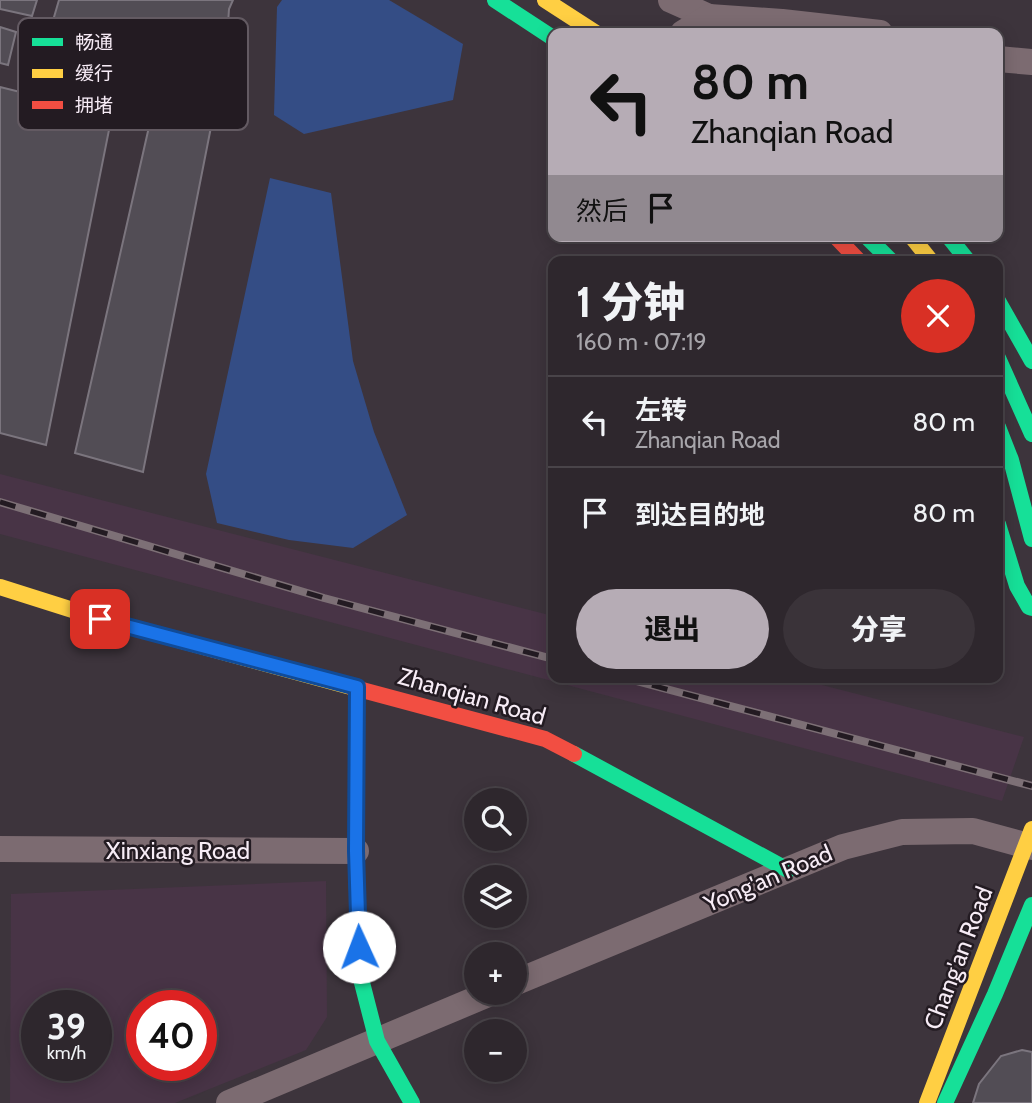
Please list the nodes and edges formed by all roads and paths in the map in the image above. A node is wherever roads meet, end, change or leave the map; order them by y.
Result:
1 (495, 0) edge
2 (545, 0) edge
3 (671, 0) edge
4 (709, 17) junction
5 (588, 28) edge
6 (691, 28) edge
7 (835, 28) edge
8 (548, 35) edge
9 (1003, 59) edge
10 (1032, 62) edge
11 (841, 242) edge
12 (872, 242) edge
13 (916, 242) edge
14 (953, 242) edge
15 (854, 256) edge
16 (886, 256) edge
17 (927, 256) edge
18 (964, 256) edge
19 (1003, 310) edge
20 (1032, 360) edge
21 (1003, 369) edge
22 (1032, 434) edge
23 (1003, 439) edge
24 (1032, 539) edge
25 (1003, 540) edge
26 (0, 587) edge
27 (1031, 609) edge
28 (357, 687) junction
29 (1032, 830) edge
30 (1032, 847) edge
31 (0, 849) edge
32 (356, 851) junction
33 (788, 870) junction
34 (1032, 905) edge
35 (1019, 977) dead end
36 (527, 979) edge
37 (464, 1004) edge
38 (377, 1041) junction
39 (229, 1103) edge
40 (412, 1103) edge
41 (927, 1103) edge
42 (946, 1103) edge

1 - 8 street
2 - 5 street
3 - 4 street
4 - 6 street
4 - 7 street
9 - 10 street
11 - 15 street
12 - 16 street
13 - 17 street
14 - 18 street
19 - 20 street
21 - 22 street
23 - 24 street
25 - 27 street
26 - 28 street, Zhanqian Road
28 - 32 street
28 - 33 street, Zhanqian Road
29 - 41 street, Chang'an Road, bridge
30 - 33 street, Yong'an Road
31 - 32 street, Xinxiang Road
32 - 38 street
33 - 36 street, Yong'an Road
34 - 42 street, Chang'an Road
35 - 42 street
37 - 38 street
38 - 39 street
38 - 40 street

